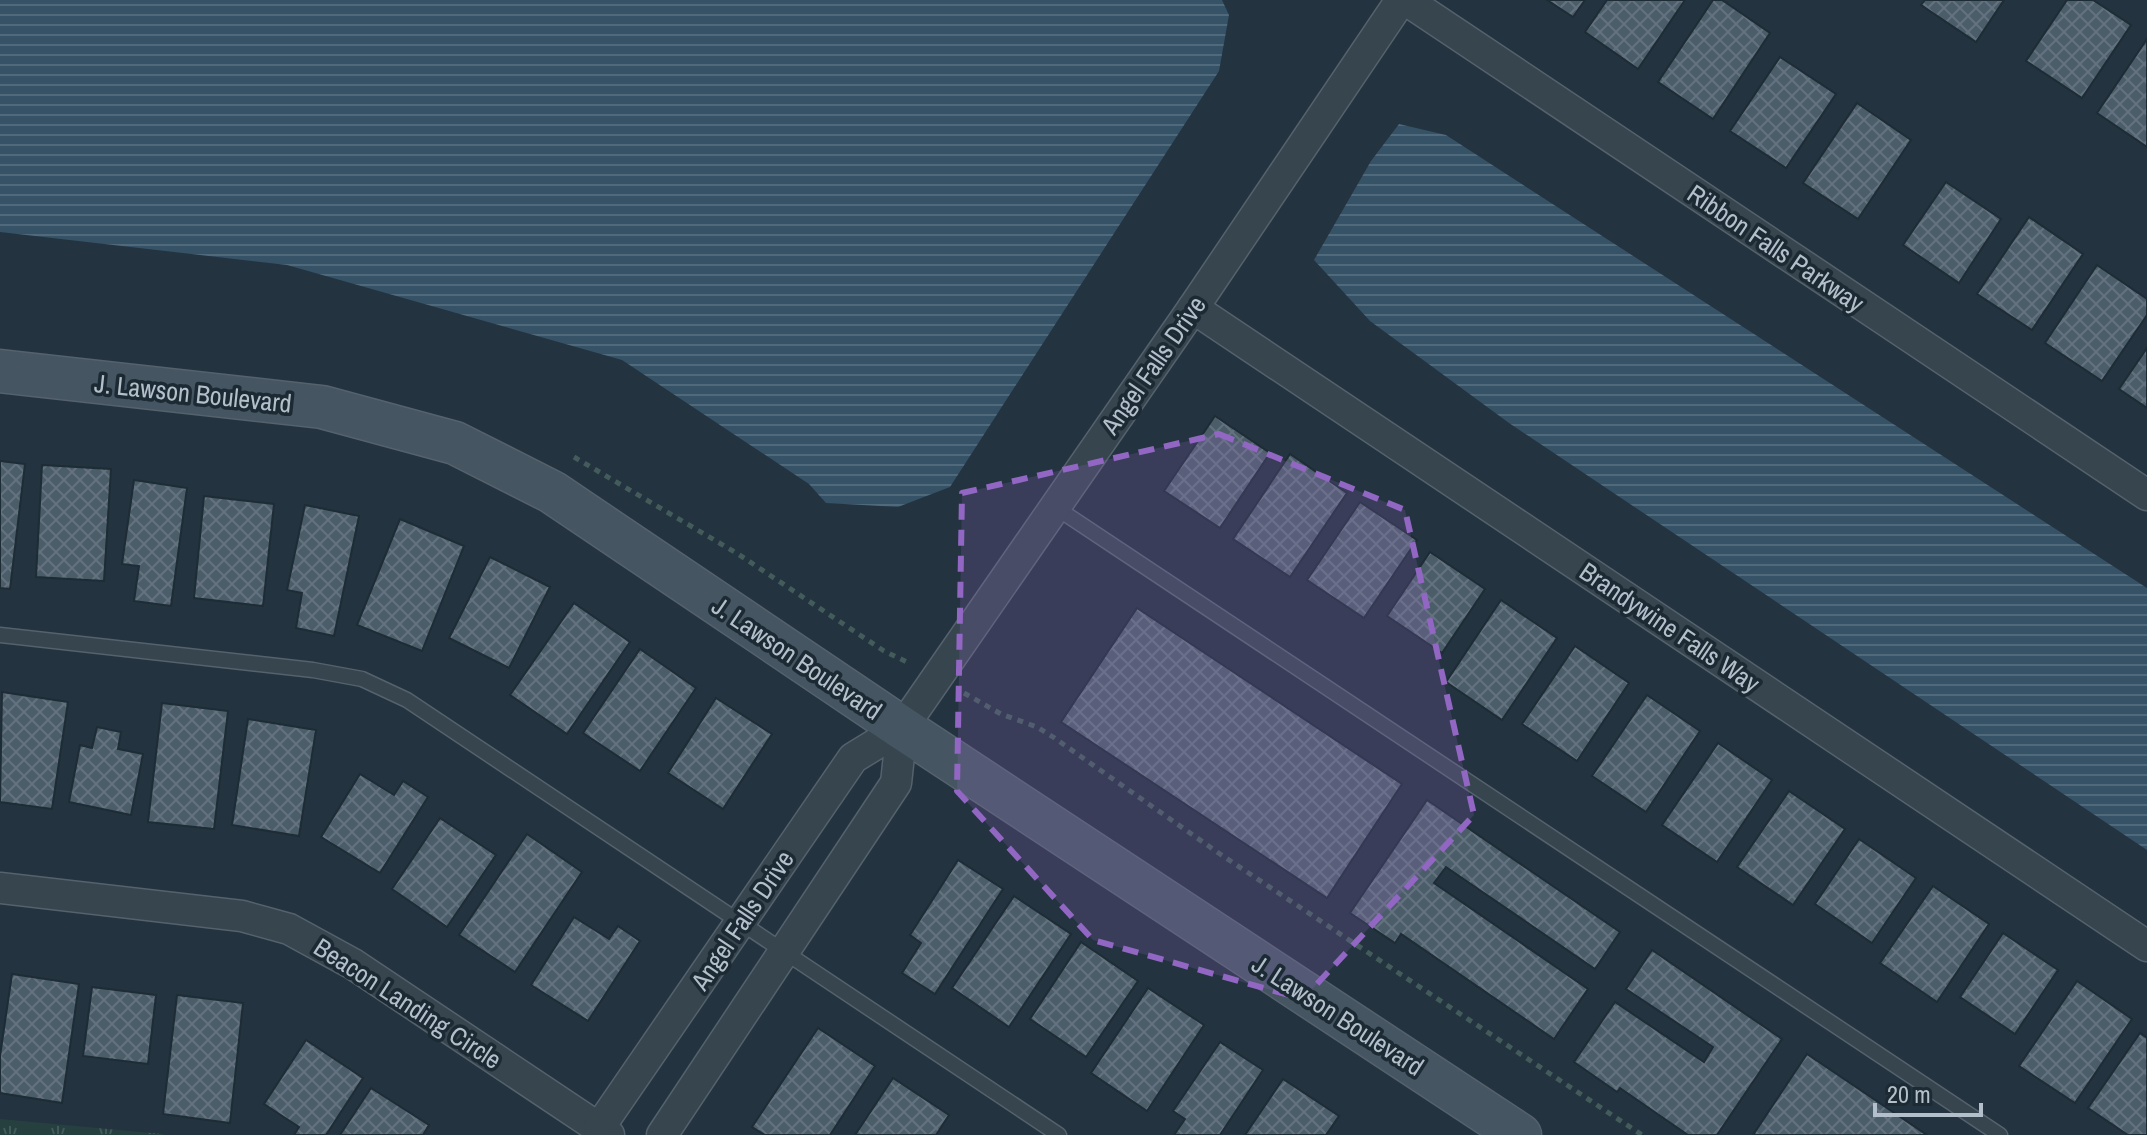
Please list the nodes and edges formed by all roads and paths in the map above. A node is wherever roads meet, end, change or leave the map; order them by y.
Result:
1 (1403, 0) edge
2 (1193, 308) junction
3 (0, 371) edge
4 (2147, 495) edge
5 (1055, 507) junction
6 (0, 635) edge
7 (955, 695) dead end
8 (902, 728) junction
9 (0, 888) edge
10 (741, 922) junction
11 (2147, 946) edge
12 (783, 951) junction
13 (604, 1132) edge
14 (662, 1135) edge
15 (1059, 1135) edge
16 (1520, 1135) edge
17 (1642, 1135) edge
18 (2000, 1135) edge

1 - 2 street, Angel Falls Drive
1 - 4 street, Ribbon Falls Parkway
2 - 5 street, Angel Falls Drive
2 - 11 street, Brandywine Falls Way
3 - 8 street, J. Lawson Boulevard
5 - 8 street, Angel Falls Drive
5 - 18 lane
6 - 10 lane
7 - 17 path
8 - 10 street, Angel Falls Drive
8 - 12 street, Angel Falls Drive
8 - 16 street, J. Lawson Boulevard
9 - 13 street, Beacon Landing Circle
10 - 12 lane
10 - 13 street, Angel Falls Drive
12 - 14 street, Angel Falls Drive
12 - 15 lane

